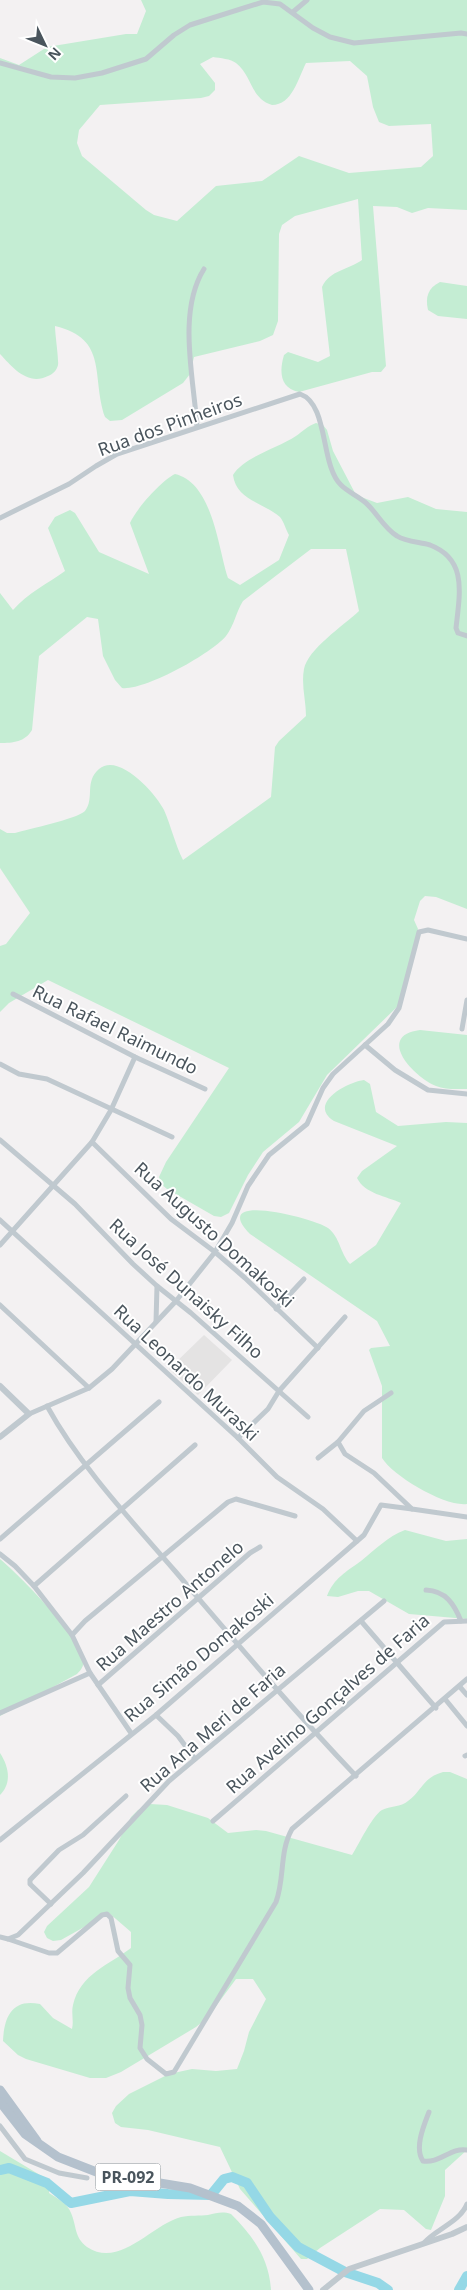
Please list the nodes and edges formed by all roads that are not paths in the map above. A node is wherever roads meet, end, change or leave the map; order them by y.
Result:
1 (307, 0) edge
2 (293, 12) junction
3 (467, 34) edge
4 (0, 63) edge
5 (204, 269) dead end
6 (197, 427) junction
7 (0, 518) edge
8 (467, 636) edge
9 (467, 939) edge
10 (13, 994) dead end
11 (467, 1000) edge
12 (462, 1029) dead end
13 (365, 1045) junction
14 (135, 1057) junction
15 (0, 1064) edge
16 (205, 1089) dead end
17 (467, 1094) edge
18 (111, 1110) junction
19 (172, 1137) dead end
20 (0, 1140) edge
21 (92, 1142) junction
22 (52, 1186) junction
23 (0, 1220) edge
24 (13, 1231) junction
25 (0, 1245) edge
26 (215, 1252) junction
27 (304, 1279) dead end
28 (157, 1286) junction
29 (176, 1301) junction
30 (0, 1305) edge
31 (276, 1310) junction
32 (345, 1317) dead end
33 (156, 1322) junction
34 (135, 1345) junction
35 (318, 1348) junction
36 (0, 1386) edge
37 (89, 1388) junction
38 (278, 1391) junction
39 (391, 1393) dead end
40 (159, 1402) dead end
41 (47, 1406) junction
42 (29, 1414) junction
43 (308, 1417) dead end
44 (0, 1437) edge
45 (238, 1438) junction
46 (338, 1442) junction
47 (195, 1445) dead end
48 (318, 1458) dead end
49 (87, 1465) junction
50 (122, 1508) junction
51 (412, 1510) junction
52 (295, 1516) dead end
53 (467, 1517) edge
54 (0, 1539) edge
55 (357, 1541) junction
56 (260, 1547) dead end
57 (0, 1554) edge
58 (162, 1557) junction
59 (34, 1586) junction
60 (426, 1590) dead end
61 (199, 1599) junction
62 (384, 1602) dead end
63 (361, 1621) junction
64 (464, 1621) edge
65 (72, 1635) junction
66 (238, 1644) junction
67 (398, 1663) junction
68 (90, 1673) junction
69 (467, 1679) edge
70 (98, 1685) junction
71 (460, 1687) junction
72 (276, 1690) junction
73 (467, 1696) edge
74 (445, 1699) junction
75 (436, 1708) junction
76 (0, 1713) edge
77 (156, 1714) junction
78 (467, 1726) edge
79 (131, 1734) junction
80 (315, 1734) junction
81 (195, 1759) junction
82 (356, 1776) junction
83 (126, 1796) dead end
84 (213, 1821) dead end
85 (0, 1840) edge
86 (51, 1904) junction
87 (0, 1937) edge
88 (8, 1939) junction
89 (0, 2090) edge
90 (0, 2102) edge
91 (429, 2112) dead end
92 (0, 2126) edge
93 (38, 2141) junction
94 (467, 2150) edge
95 (86, 2178) dead end
96 (467, 2204) edge
97 (467, 2227) edge
98 (424, 2243) junction
99 (310, 2290) edge
100 (323, 2290) edge

1 - 2 street
2 - 3 street
2 - 4 street
5 - 6 street
6 - 7 street, Rua dos Pinheiros
6 - 8 street, Rua dos Pinheiros
9 - 13 street
10 - 14 street, Rua Rafael Raimundo
11 - 12 street
13 - 17 street
13 - 26 street
14 - 16 street, Rua Rafael Raimundo
14 - 18 street
15 - 18 street
18 - 19 street
18 - 21 street
20 - 22 street, Rua José Dunaisky Filho
21 - 22 street
21 - 26 street, Rua Augusto Domakoski
22 - 24 street
22 - 28 street, Rua José Dunaisky Filho
23 - 24 street, Rua Leonardo Muraski
24 - 25 street
24 - 34 street, Rua Leonardo Muraski
26 - 29 street
26 - 31 street, Rua Augusto Domakoski
27 - 31 street
28 - 29 street, Rua José Dunaisky Filho
28 - 33 street
29 - 33 street
29 - 38 street, Rua José Dunaisky Filho
30 - 37 street
31 - 35 street, Rua Augusto Domakoski
32 - 35 street
33 - 34 street
34 - 37 street
34 - 45 street, Rua Leonardo Muraski
35 - 38 street
36 - 42 street
37 - 41 street
38 - 43 street, Rua José Dunaisky Filho
38 - 45 street
39 - 46 street
40 - 49 street
41 - 42 street
41 - 49 street
42 - 44 street
45 - 55 street, Rua Leonardo Muraski
46 - 48 street
46 - 51 street
47 - 50 street
49 - 50 street
49 - 54 street
50 - 58 street
50 - 59 street
51 - 53 street
51 - 55 street, Rua Simão Domakoski
52 - 58 street
55 - 66 street, Rua Simão Domakoski
56 - 61 street, Rua Maestro Antonelo
57 - 59 street
58 - 61 street
58 - 65 street
59 - 65 street
60 - 64 street
61 - 66 street
61 - 70 street, Rua Maestro Antonelo
62 - 63 street, Rua Ana Meri de Faria
63 - 67 street
63 - 72 street, Rua Ana Meri de Faria
64 - 67 street, Rua Avelino Gonçalves de Faria
65 - 68 street
66 - 72 street
66 - 77 street, Rua Simão Domakoski
67 - 75 street
67 - 80 street, Rua Avelino Gonçalves de Faria
68 - 70 street
68 - 76 street
69 - 71 street
70 - 79 street
71 - 73 street
71 - 74 street
72 - 80 street
72 - 81 street, Rua Ana Meri de Faria
74 - 75 street
74 - 78 street
75 - 82 street
77 - 79 street, Rua Simão Domakoski
77 - 81 street
79 - 85 street, Rua Simão Domakoski
80 - 82 street
80 - 84 street, Rua Avelino Gonçalves de Faria
81 - 86 street, Rua Ana Meri de Faria
82 - 88 street
83 - 86 street
86 - 88 street, Rua Ana Meri de Faria
87 - 88 street
89 - 93 main road, PR-092
90 - 93 main road, PR-092
91 - 94 street
92 - 95 street
93 - 99 main road, PR-092
96 - 98 street
97 - 98 street
98 - 100 street

